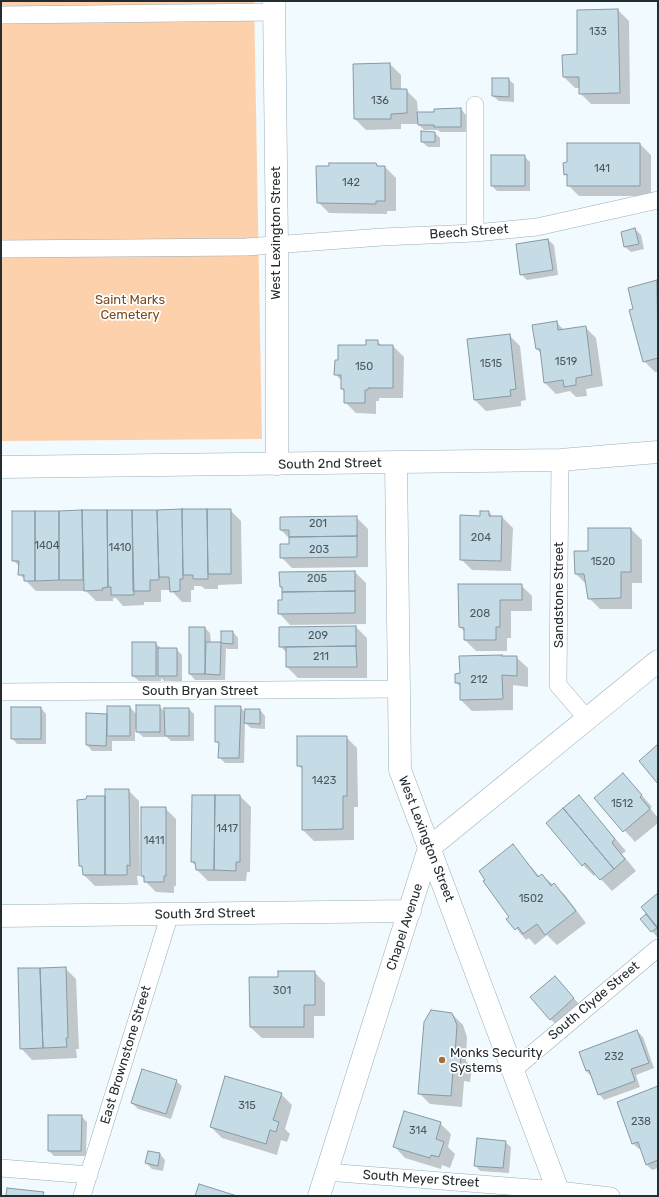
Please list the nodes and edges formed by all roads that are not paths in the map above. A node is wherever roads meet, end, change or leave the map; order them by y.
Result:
1 (274, 6) edge
2 (1, 15) edge
3 (476, 105) dead end
4 (658, 200) edge
5 (475, 233) junction
6 (277, 246) junction
7 (1, 249) edge
8 (658, 452) edge
9 (560, 460) junction
10 (396, 463) junction
11 (277, 464) junction
12 (1, 467) edge
13 (658, 661) edge
14 (400, 689) junction
15 (1, 692) edge
16 (588, 720) junction
17 (429, 848) junction
18 (410, 911) junction
19 (170, 914) junction
20 (1, 916) edge
21 (658, 948) edge
22 (512, 1070) junction
23 (1, 1168) edge
24 (326, 1172) junction
25 (89, 1175) junction
26 (559, 1193) edge
27 (82, 1196) edge
28 (319, 1196) edge
29 (611, 1196) edge

1 - 2 lane
1 - 6 street, West Lexington Street
3 - 5 lane
4 - 5 lane, Beech Street
5 - 6 lane, Beech Street
6 - 7 lane, Beech Street
6 - 11 street, West Lexington Street
8 - 9 street, South 2nd Street
9 - 10 street, South 2nd Street
9 - 16 lane, Sandstone Street
10 - 11 street, South 2nd Street
10 - 14 street, West Lexington Street
11 - 12 street, South 2nd Street
13 - 16 street
14 - 15 lane, South Bryan Street
14 - 17 street, West Lexington Street
16 - 17 street
17 - 18 street, Chapel Avenue
17 - 22 street, West Lexington Street
18 - 19 street, South 3rd Street
18 - 24 street, Chapel Avenue
19 - 20 street, South 3rd Street
19 - 25 lane, East Brownstone Street
21 - 22 lane, South Clyde Street
22 - 26 street, West Lexington Street
23 - 25 lane
24 - 26 lane, South Meyer Street
24 - 28 street, Chapel Avenue
25 - 27 lane, East Brownstone Street
26 - 29 lane, South Meyer Street

